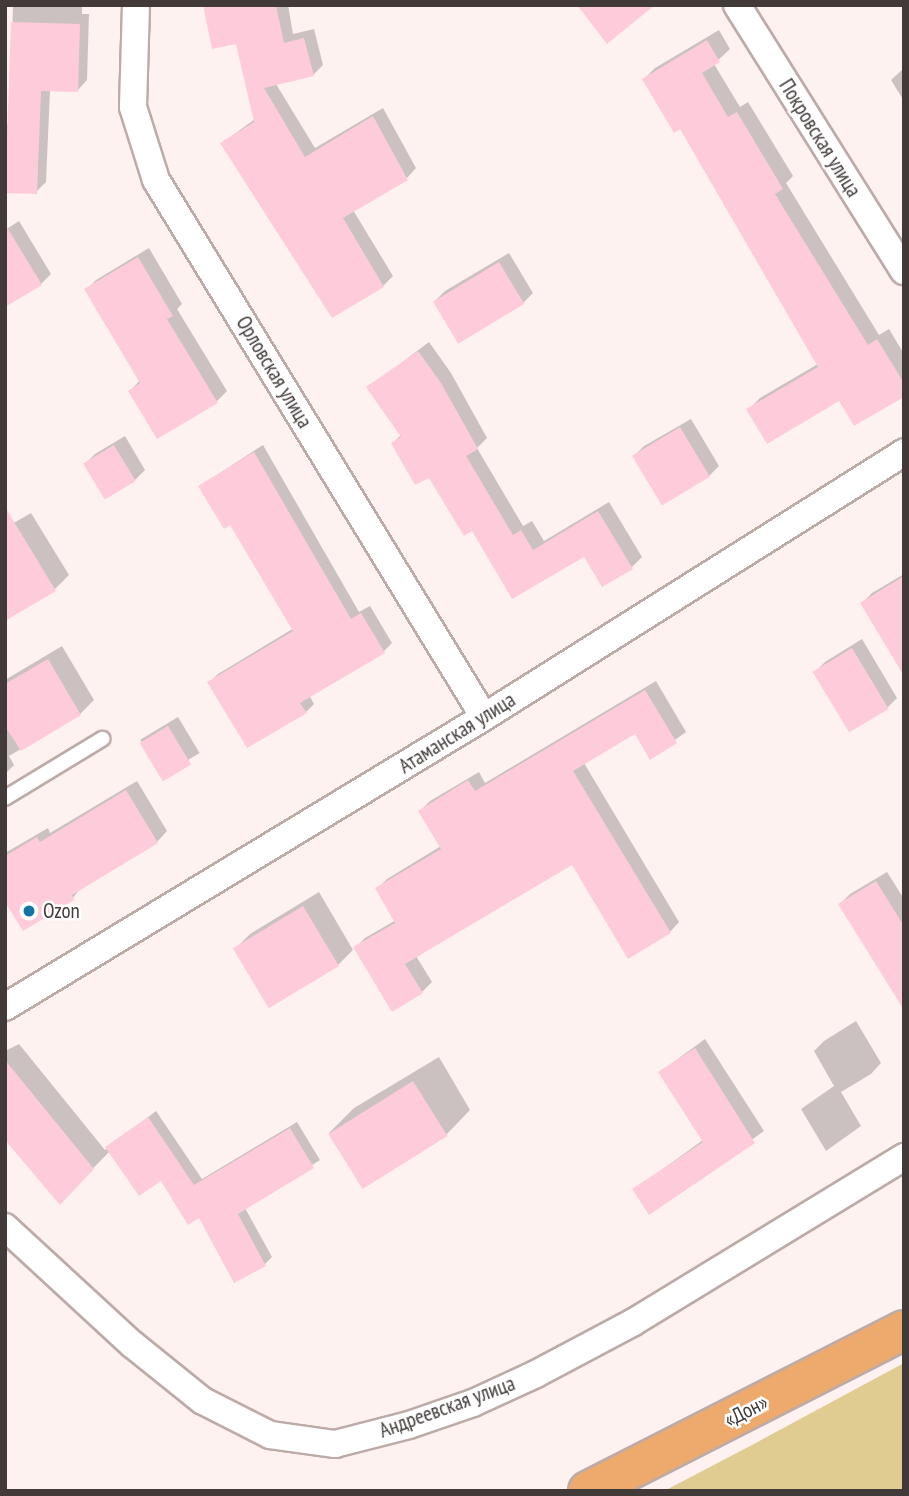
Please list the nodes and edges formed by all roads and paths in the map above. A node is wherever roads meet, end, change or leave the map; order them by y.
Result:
1 (136, 5) edge
2 (737, 5) edge
3 (904, 271) edge
4 (904, 452) edge
5 (484, 717) junction
6 (102, 739) dead end
7 (5, 798) edge
8 (5, 1007) edge
9 (904, 1157) edge
10 (5, 1227) edge
11 (904, 1331) edge
12 (588, 1491) edge

1 - 5 street, Орловская улица
2 - 3 street, Покровская улица
4 - 5 street, Атаманская улица
5 - 8 street, Атаманская улица
6 - 7 lane
9 - 10 street, Андреевская улица
11 - 12 highway, «Дон»

